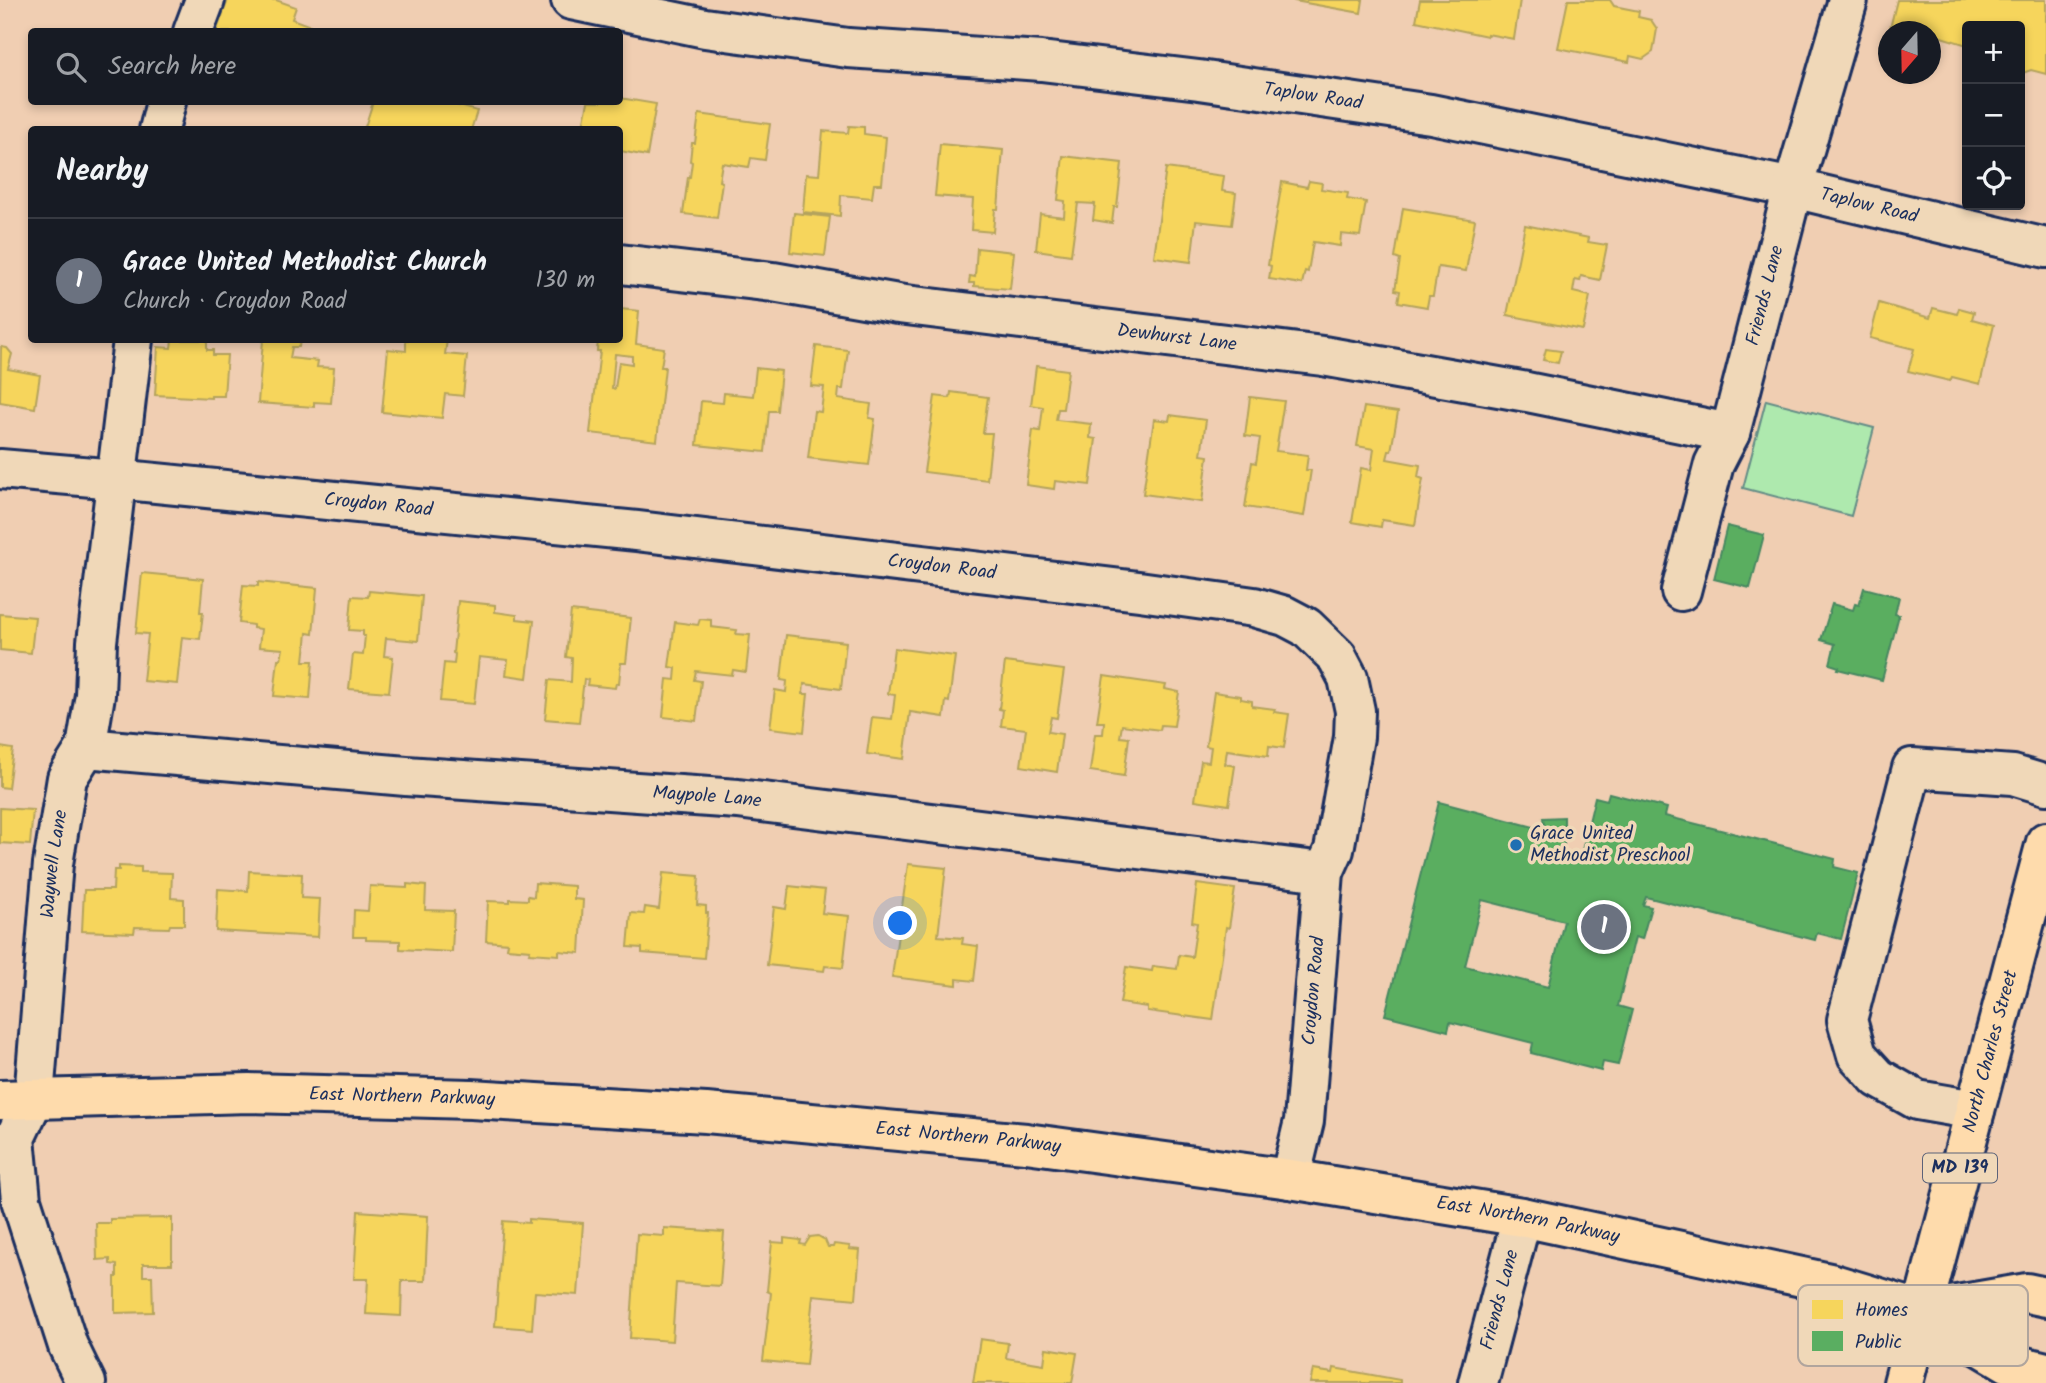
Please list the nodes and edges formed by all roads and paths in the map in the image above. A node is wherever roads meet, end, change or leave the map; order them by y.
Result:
1 (205, 0) edge
2 (571, 0) edge
3 (1848, 0) edge
4 (194, 28) edge
5 (165, 105) edge
6 (160, 126) edge
7 (1793, 188) junction
8 (2046, 248) edge
9 (623, 264) edge
10 (133, 343) edge
11 (1730, 433) junction
12 (0, 469) edge
13 (116, 479) junction
14 (1681, 591) dead end
15 (86, 748) junction
16 (2046, 785) edge
17 (2046, 842) edge
18 (1324, 872) junction
19 (17, 1099) edge
20 (1975, 1110) junction
21 (1290, 1179) junction
22 (1522, 1217) junction
23 (1837, 1285) edge
24 (1929, 1285) edge
25 (2028, 1293) edge
26 (2046, 1297) edge
27 (1907, 1366) edge
28 (2021, 1366) edge
29 (2046, 1372) edge
30 (86, 1383) edge
31 (1478, 1383) edge
32 (1903, 1383) edge

1 - 4 street
2 - 7 street, Taplow Road
3 - 7 street, Friends Lane
5 - 6 street
7 - 8 street, Taplow Road
7 - 11 street, Friends Lane
9 - 11 street, Dewhurst Lane
10 - 13 street, Waywell Lane
11 - 14 street, Friends Lane
12 - 13 street, Croydon Road
13 - 15 street, Waywell Lane
13 - 18 street, Croydon Road
15 - 18 street, Maypole Lane
15 - 19 street, Waywell Lane
16 - 20 street
17 - 20 main road, North Charles Street / MD 139
18 - 21 street, Croydon Road
19 - 21 main road, East Northern Parkway
19 - 30 street, Waywell Lane
20 - 24 main road, North Charles Street / MD 139
21 - 22 main road, East Northern Parkway
22 - 23 main road, East Northern Parkway
22 - 31 street, Friends Lane
25 - 26 main road
27 - 32 main road, North Charles Street / MD 139
28 - 29 main road

